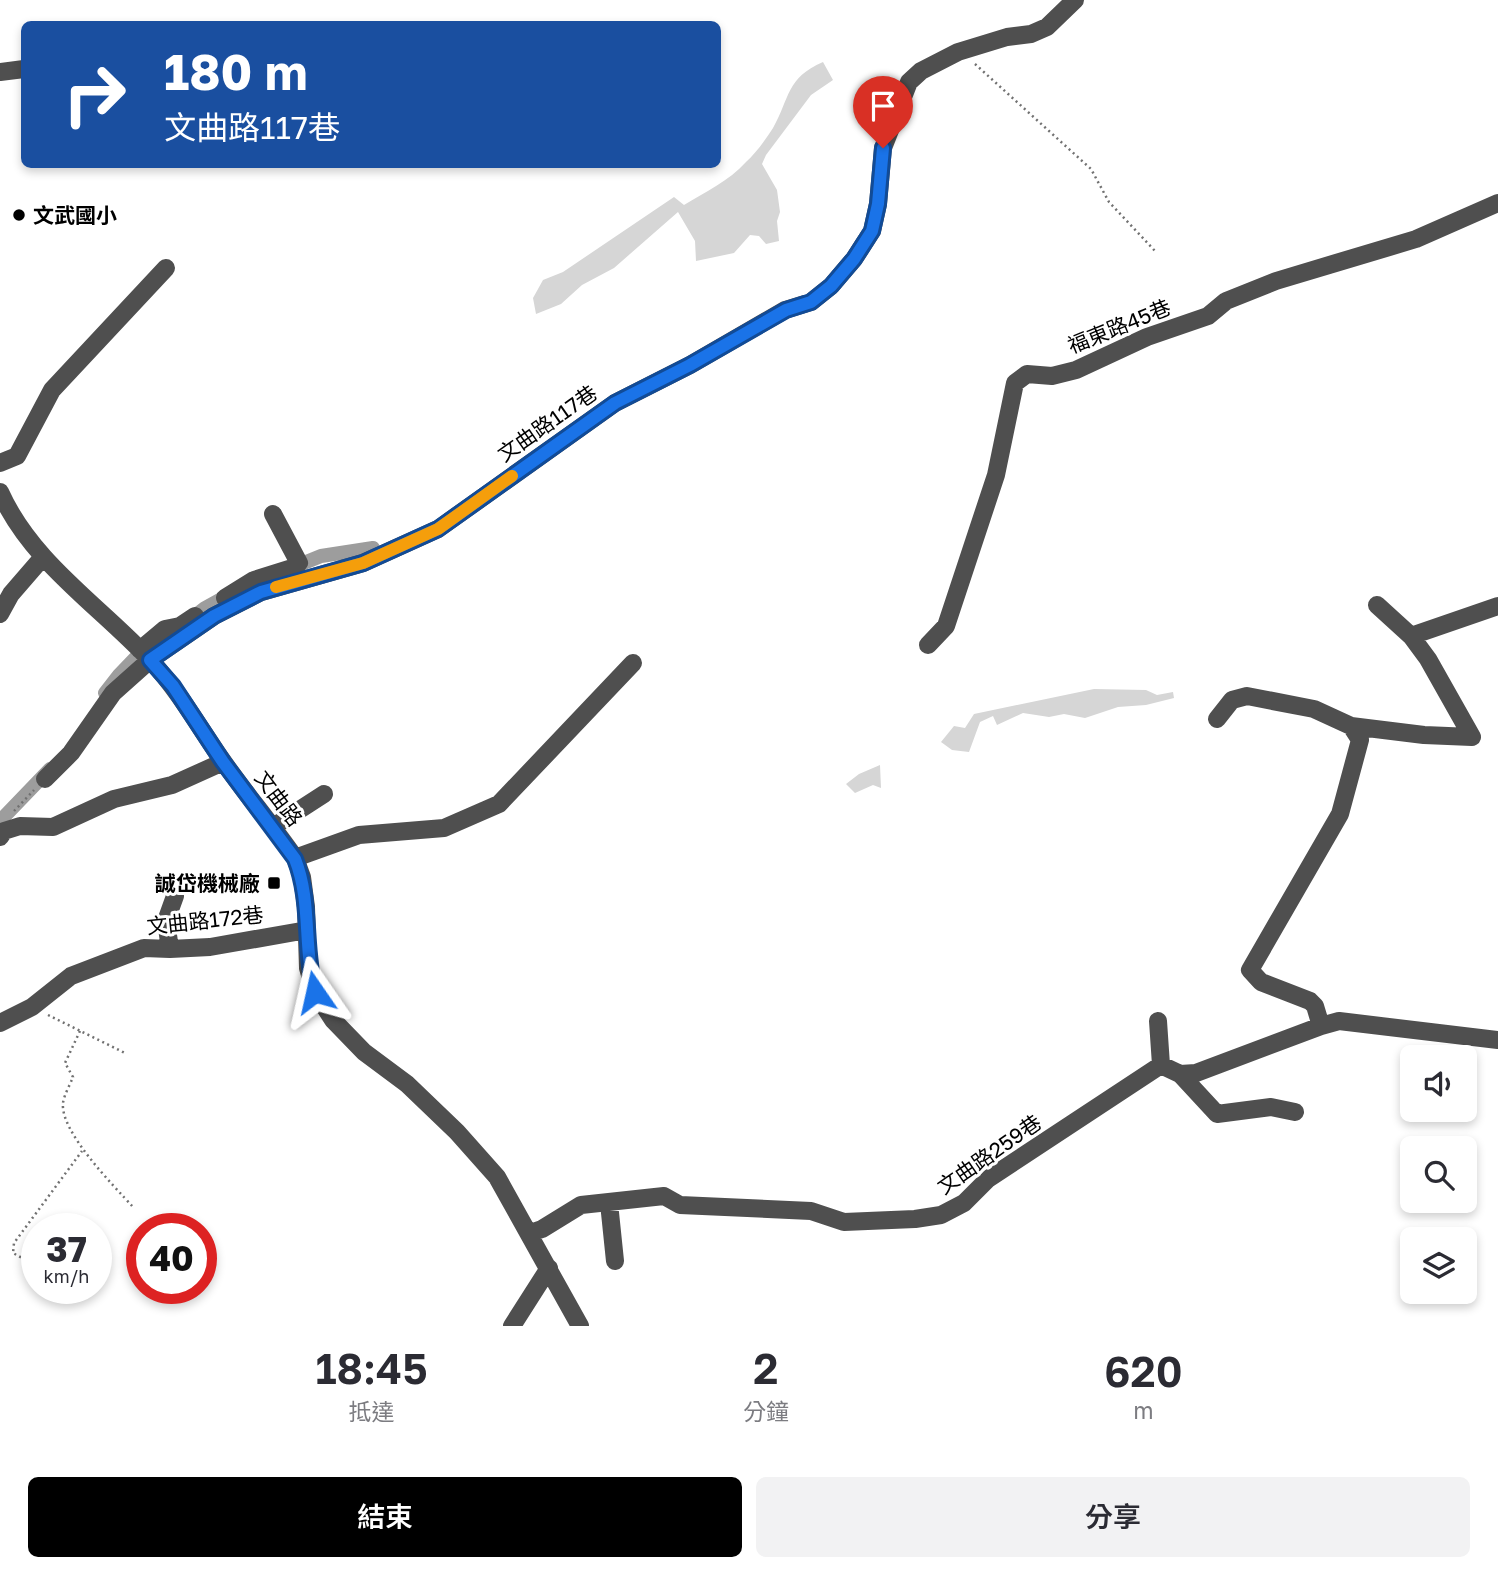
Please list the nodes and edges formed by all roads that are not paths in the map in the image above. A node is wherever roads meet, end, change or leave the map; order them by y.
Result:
1 (1075, 0) edge
2 (21, 69) edge
3 (0, 72) edge
4 (1498, 203) edge
5 (166, 268) dead end
6 (0, 463) edge
7 (0, 492) edge
8 (273, 514) dead end
9 (43, 557) junction
10 (1377, 605) dead end
11 (1498, 606) edge
12 (0, 614) edge
13 (1411, 636) junction
14 (928, 645) dead end
15 (145, 655) junction
16 (633, 663) dead end
17 (1217, 719) dead end
18 (1351, 726) junction
19 (223, 762) junction
20 (45, 779) road end
21 (324, 794) dead end
22 (273, 827) junction
23 (2, 834) edge
24 (295, 859) junction
25 (175, 896) dead end
26 (307, 930) junction
27 (170, 949) junction
28 (1157, 1021) dead end
29 (0, 1023) edge
30 (1321, 1026) junction
31 (1498, 1040) edge
32 (1161, 1065) junction
33 (1180, 1074) junction
34 (1295, 1111) dead end
35 (609, 1203) junction
36 (530, 1233) junction
37 (615, 1261) dead end
38 (549, 1268) junction
39 (512, 1326) edge
40 (580, 1326) edge

1 - 15 street, 文曲路117巷
2 - 3 street
4 - 14 street, 福東路45巷
5 - 6 street
7 - 9 street, 文曲路
8 - 15 street
9 - 12 street
9 - 15 street, 文曲路
10 - 13 street
11 - 13 street
13 - 18 street
15 - 19 street, 文曲路
15 - 20 street
16 - 24 street
17 - 18 street
18 - 30 street
19 - 22 street, 文曲路
19 - 23 street
21 - 22 street
22 - 24 street, 文曲路
24 - 26 street, 文曲路
25 - 27 street
26 - 27 street, 文曲路172巷
26 - 36 street, 文曲路
27 - 29 street, 文曲路172巷
28 - 32 street
30 - 31 street
30 - 33 street
32 - 33 street
32 - 35 street, 文曲路259巷
33 - 34 street
35 - 36 street, 文曲路259巷
35 - 37 street
36 - 38 street, 文曲路
38 - 39 street
38 - 40 street, 文曲路

